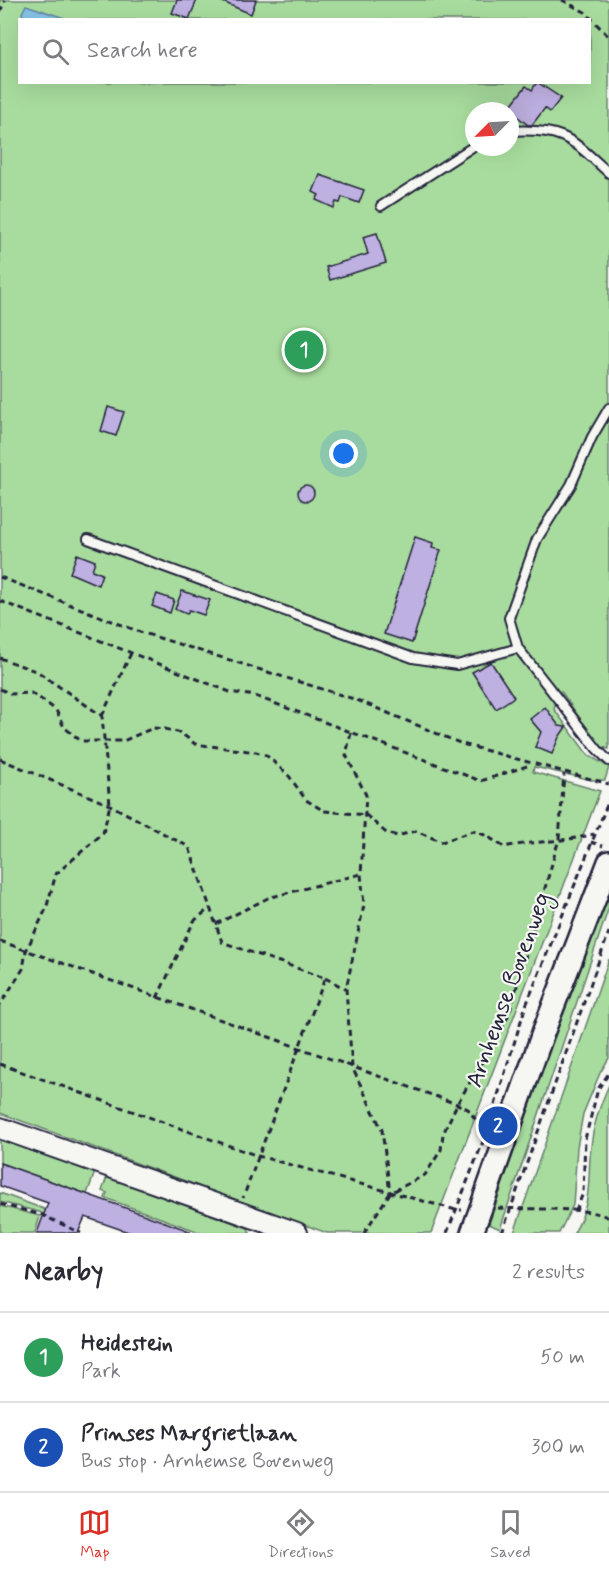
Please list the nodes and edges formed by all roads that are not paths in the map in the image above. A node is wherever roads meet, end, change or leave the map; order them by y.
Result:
1 (519, 131) edge
2 (465, 152) edge
3 (609, 173) edge
4 (381, 206) dead end
5 (609, 408) edge
6 (88, 539) dead end
7 (518, 648) junction
8 (609, 761) edge
9 (609, 862) edge
10 (0, 1128) edge
11 (475, 1231) edge
12 (297, 1233) edge

1 - 3 lane
2 - 4 lane
5 - 7 lane
6 - 7 lane
7 - 8 lane
9 - 11 main road, Arnhemse Bovenweg
10 - 12 street

